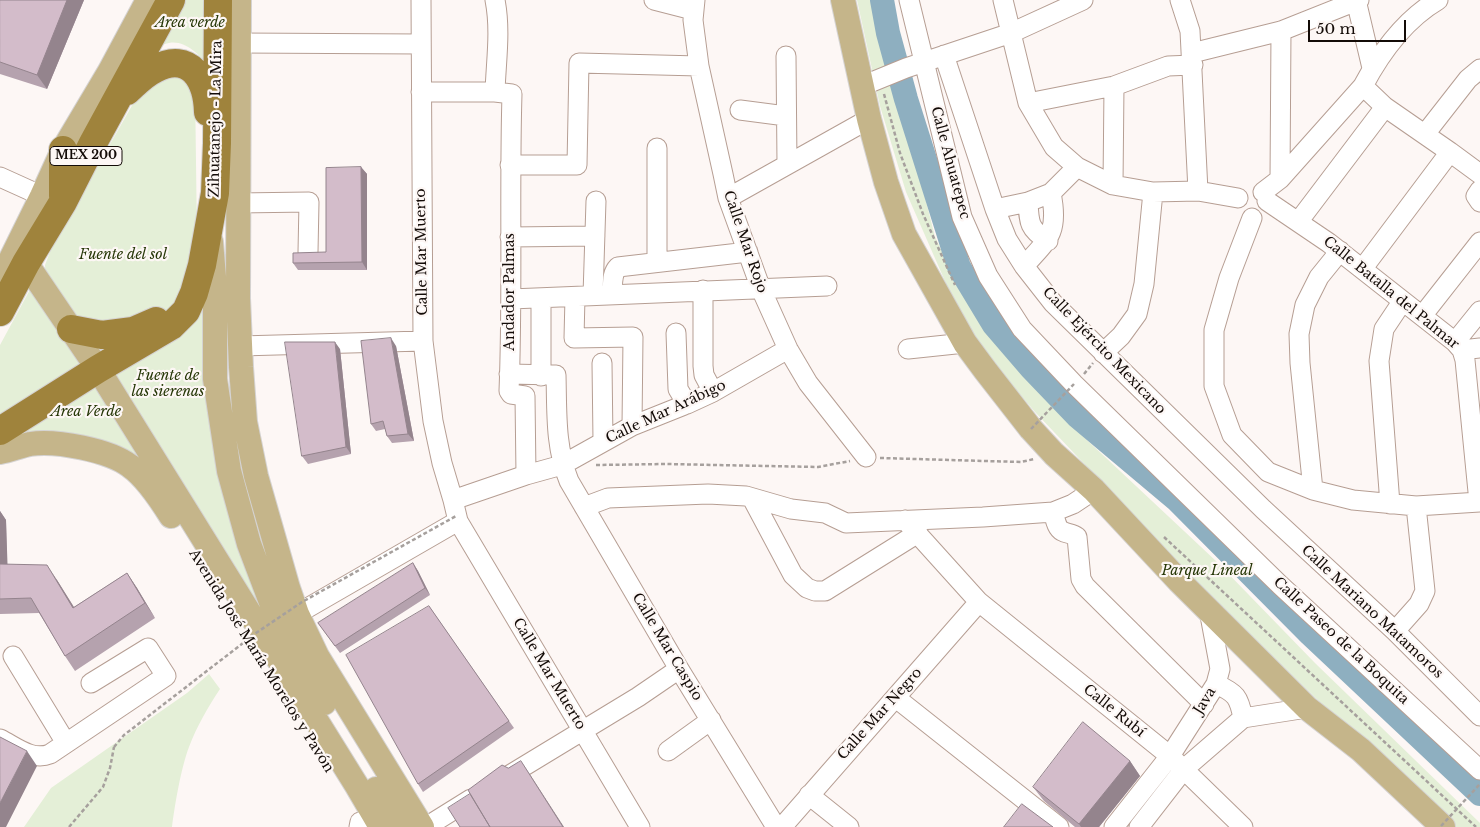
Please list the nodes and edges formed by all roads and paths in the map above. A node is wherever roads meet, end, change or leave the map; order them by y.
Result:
1 (148, 0) edge
2 (171, 0) edge
3 (218, 0) edge
4 (239, 0) edge
5 (421, 0) edge
6 (495, 0) edge
7 (654, 0) edge
8 (844, 0) edge
9 (909, 0) edge
10 (1003, 0) edge
11 (1082, 0) edge
12 (1180, 0) edge
13 (1357, 0) edge
14 (1438, 0) edge
15 (694, 5) edge
16 (1280, 31) junction
17 (1011, 33) junction
18 (238, 43) junction
19 (421, 44) junction
20 (944, 55) junction
21 (786, 56) dead end
22 (1192, 59) junction
23 (924, 63) junction
24 (699, 66) junction
25 (1372, 68) junction
26 (1480, 69) edge
27 (862, 86) junction
28 (1114, 86) junction
29 (1363, 86) junction
30 (421, 92) junction
31 (503, 93) junction
32 (117, 100) junction
33 (1028, 103) junction
34 (1385, 107) junction
35 (740, 110) dead end
36 (786, 116) junction
37 (869, 119) junction
38 (1424, 134) junction
39 (238, 148) joint
40 (657, 148) dead end
41 (63, 150) joint
42 (1450, 152) junction
43 (787, 164) junction
44 (510, 165) junction
45 (1077, 167) junction
46 (1480, 174) edge
47 (0, 177) edge
48 (1280, 179) junction
49 (1113, 185) junction
50 (1480, 190) edge
51 (1198, 191) junction
52 (1153, 192) junction
53 (1051, 193) junction
54 (1265, 197) junction
55 (227, 198) junction
56 (728, 198) junction
57 (1238, 198) junction
58 (53, 199) junction
59 (596, 201) dead end
60 (1028, 202) junction
61 (1480, 202) edge
62 (995, 209) junction
63 (1252, 218) junction
64 (1298, 222) junction
65 (210, 226) junction
66 (595, 236) junction
67 (510, 237) junction
68 (1048, 241) junction
69 (1480, 242) edge
70 (1340, 251) junction
71 (308, 252) edge
72 (748, 252) junction
73 (657, 262) junction
74 (26, 263) junction
75 (1024, 266) junction
76 (1363, 268) junction
77 (827, 286) dead end
78 (760, 289) junction
79 (703, 290) junction
80 (194, 293) junction
81 (612, 294) junction
82 (3, 296) edge
83 (584, 296) junction
84 (511, 299) junction
85 (541, 299) junction
86 (1402, 302) junction
87 (1480, 311) edge
88 (1422, 316) junction
89 (71, 329) junction
90 (676, 333) dead end
91 (423, 341) junction
92 (965, 343) junction
93 (240, 346) junction
94 (1466, 347) edge
95 (788, 350) junction
96 (908, 350) dead end
97 (1103, 353) junction
98 (602, 362) dead end
99 (98, 369) junction
100 (509, 374) junction
101 (548, 375) junction
102 (1074, 384) junction
103 (713, 392) junction
104 (687, 404) junction
105 (632, 426) junction
106 (1031, 429) junction
107 (0, 431) edge
108 (602, 441) junction
109 (0, 452) edge
110 (1054, 454) junction
111 (866, 457) junction
112 (591, 465) dead end
113 (566, 473) junction
114 (526, 475) junction
115 (1094, 490) junction
116 (1313, 490) junction
117 (752, 498) junction
118 (1480, 502) edge
119 (582, 504) junction
120 (1390, 504) junction
121 (1416, 506) junction
122 (1263, 509) joint
123 (456, 512) junction
124 (1053, 512) junction
125 (911, 526) junction
126 (979, 602) junction
127 (1209, 610) junction
128 (1395, 631) junction
129 (275, 633) junction
130 (13, 656) dead end
131 (679, 669) junction
132 (92, 683) dead end
133 (1216, 684) junction
134 (896, 698) junction
135 (1204, 704) junction
136 (1307, 708) junction
137 (1479, 714) edge
138 (1243, 718) junction
139 (711, 720) junction
140 (583, 730) junction
141 (0, 738) edge
142 (66, 743) junction
143 (360, 745) junction
144 (668, 751) dead end
145 (1177, 763) junction
146 (1480, 770) edge
147 (1480, 784) edge
148 (809, 795) junction
149 (448, 821) edge
150 (366, 826) edge
151 (1442, 826) edge
152 (69, 827) edge
153 (401, 827) edge
154 (424, 827) edge
155 (640, 827) edge
156 (776, 827) edge
157 (782, 827) edge
158 (849, 827) edge
159 (1059, 827) edge
160 (1114, 827) edge
161 (1139, 827) edge
162 (1244, 827) edge

1 - 41 main road
2 - 32 highway, MEX 200
3 - 55 highway, Zihuatanejo - La Mira
4 - 18 main road
5 - 19 street, Calle Mar Muerto
6 - 31 street, Andador Palmas
7 - 15 street
8 - 27 main road
9 - 23 street, Calle Ahuatepec
10 - 17 street
11 - 17 street
12 - 22 street
13 - 16 street
13 - 25 street
14 - 25 street
15 - 24 street, Calle Mar Rojo
16 - 22 street
16 - 48 street
17 - 20 street
17 - 33 street
18 - 19 street
18 - 39 main road
19 - 30 street, Calle Mar Muerto
20 - 23 street
20 - 62 street, Calle Ejército Mexicano
21 - 36 street
22 - 28 street
22 - 51 street
23 - 27 street
23 - 102 street, Calle Ahuatepec
24 - 44 street
24 - 56 street, Calle Mar Rojo
25 - 29 street
26 - 38 street
27 - 37 main road
28 - 33 street
28 - 49 street
29 - 34 street
29 - 48 street
30 - 31 street
30 - 91 street, Calle Mar Muerto
31 - 44 street, Andador Palmas
32 - 58 highway, MEX 200
32 - 65 highway
33 - 45 street
34 - 38 street
34 - 64 street
35 - 36 street
36 - 43 street
37 - 43 street
37 - 92 main road
38 - 42 street
39 - 55 highway
40 - 73 street
41 - 58 highway
42 - 46 street
42 - 76 street
43 - 56 street
44 - 67 street, Andador Palmas
45 - 49 street
45 - 53 street
47 - 58 street
48 - 54 street
49 - 52 street
50 - 61 street
51 - 52 street
51 - 57 street
52 - 97 street
53 - 60 street
53 - 68 street
54 - 57 street
54 - 63 street
54 - 64 street, Calle Batalla del Palmar
55 - 65 highway, Zihuatanejo - La Mira
55 - 71 street
55 - 93 main road
56 - 72 street, Calle Mar Rojo
57 - 63 street
58 - 74 highway, MEX 200
58 - 82 main road
59 - 66 street
60 - 62 street
60 - 68 street
62 - 75 street, Calle Ejército Mexicano
63 - 116 street
64 - 70 street, Calle Batalla del Palmar
65 - 80 highway, Zihuatanejo - La Mira
65 - 129 main road
66 - 67 street
66 - 83 street
67 - 84 street, Andador Palmas
68 - 75 street
69 - 88 street
70 - 76 street, Calle Batalla del Palmar
70 - 116 street
72 - 73 street
72 - 78 street, Calle Mar Rojo
73 - 81 street
74 - 82 highway, MEX 200
74 - 89 main road, Avenida José María Morelos y Pavón
75 - 97 street, Calle Ejército Mexicano
76 - 86 street, Calle Batalla del Palmar
77 - 78 street
78 - 79 street
78 - 95 street, Calle Mar Rojo
79 - 81 street
79 - 103 street
80 - 89 highway
80 - 99 highway, Zihuatanejo - La Mira
81 - 83 street
83 - 85 street
83 - 105 street
84 - 85 street
84 - 100 street, Andador Palmas
85 - 101 street
86 - 88 street, Calle Batalla del Palmar
86 - 120 street
87 - 94 street
88 - 94 street, Calle Batalla del Palmar
89 - 99 main road, Avenida José María Morelos y Pavón
90 - 104 street
91 - 93 street
91 - 123 street, Calle Mar Muerto
92 - 96 street
92 - 106 main road
93 - 129 main road
94 - 118 street, Calle Batalla del Palmar
95 - 103 street, Calle Mar Arábigo
95 - 111 street, Calle Mar Rojo
97 - 102 path
97 - 122 street, Calle Ejército Mexicano
98 - 108 street
99 - 107 highway, Zihuatanejo - La Mira
99 - 129 main road, Avenida José María Morelos y Pavón
100 - 101 street
100 - 114 street, Andador Palmas
101 - 113 street
102 - 106 path, bridge
102 - 146 street, Calle Paseo de la Boquita
103 - 104 street, Calle Mar Arábigo
104 - 105 street, Calle Mar Arábigo
105 - 108 street, Calle Mar Arábigo
106 - 110 main road
108 - 113 street, Calle Mar Arábigo
109 - 129 main road, Avenida José María Morelos y Pavón
110 - 111 path
110 - 115 main road
111 - 112 path
113 - 114 street, Calle Mar Arábigo
113 - 119 street, Calle Mar Caspio
114 - 123 street, Calle Mar Arábigo
115 - 124 street
115 - 127 main road
116 - 120 street
117 - 119 street
117 - 125 street
117 - 125 street
118 - 121 street
119 - 131 street, Calle Mar Caspio
120 - 121 street
121 - 128 street
122 - 128 street, Calle Mariano Matamoros
123 - 129 street, Calle Mar Arábigo
123 - 140 street, Calle Mar Muerto
123 - 152 path, bridge
124 - 125 street
124 - 135 street
125 - 126 street
126 - 134 street, Calle Mar Negro
126 - 145 street, Calle Rubí
127 - 133 street, Java
127 - 136 main road
128 - 137 street, Calle Mariano Matamoros
129 - 143 main road, Avenida José María Morelos y Pavón
129 - 150 main road, Avenida José María Morelos y Pavón
130 - 142 street
131 - 139 street, Calle Mar Caspio
131 - 140 street
132 - 142 street
133 - 135 street, Java
133 - 138 street
134 - 148 street, Calle Mar Negro
134 - 159 street
135 - 145 street, Java
136 - 138 street
136 - 151 main road
138 - 145 street
139 - 144 street
139 - 156 street, Calle Mar Caspio
140 - 149 street
140 - 155 street, Calle Mar Muerto
141 - 142 street
143 - 153 main road, Avenida José María Morelos y Pavón
143 - 154 main road, Avenida José María Morelos y Pavón
145 - 160 street
145 - 161 street
145 - 162 street, Calle Rubí
147 - 151 path, bridge
148 - 157 street, Calle Mar Negro
148 - 158 street
149 - 154 street

